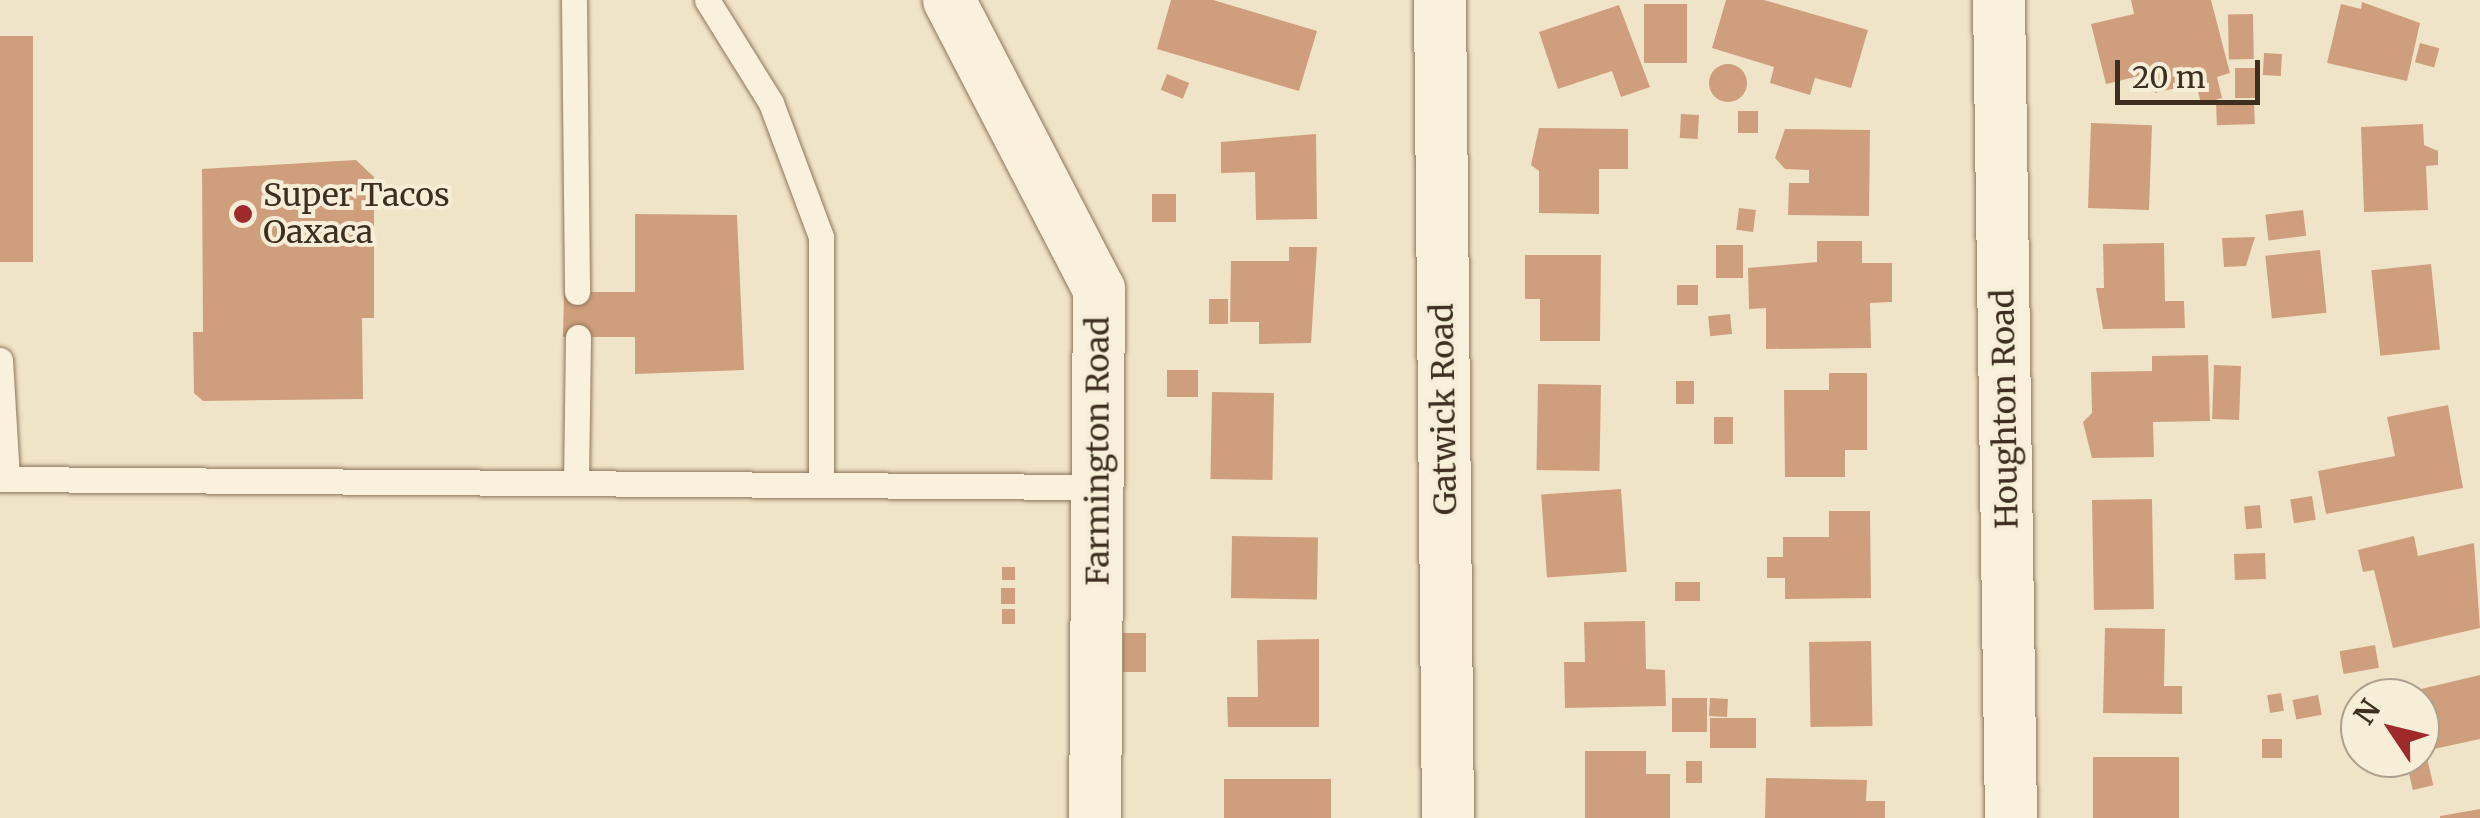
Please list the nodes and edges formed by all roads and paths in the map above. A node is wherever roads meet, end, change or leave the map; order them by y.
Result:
1 (574, 0) edge
2 (707, 0) edge
3 (950, 0) edge
4 (1440, 0) edge
5 (1999, 0) edge
6 (577, 292) dead end
7 (578, 337) dead end
8 (0, 360) edge
9 (4, 479) edge
10 (576, 482) junction
11 (821, 482) junction
12 (1098, 487) junction
13 (1095, 818) edge
14 (1448, 818) edge
15 (2011, 818) edge

1 - 6 lane
2 - 11 lane
3 - 12 street, Farmington Road
4 - 14 street, Gatwick Road
5 - 15 street, Houghton Road
7 - 10 lane
8 - 9 lane
9 - 10 lane
10 - 11 lane
11 - 12 lane
12 - 13 street, Farmington Road

